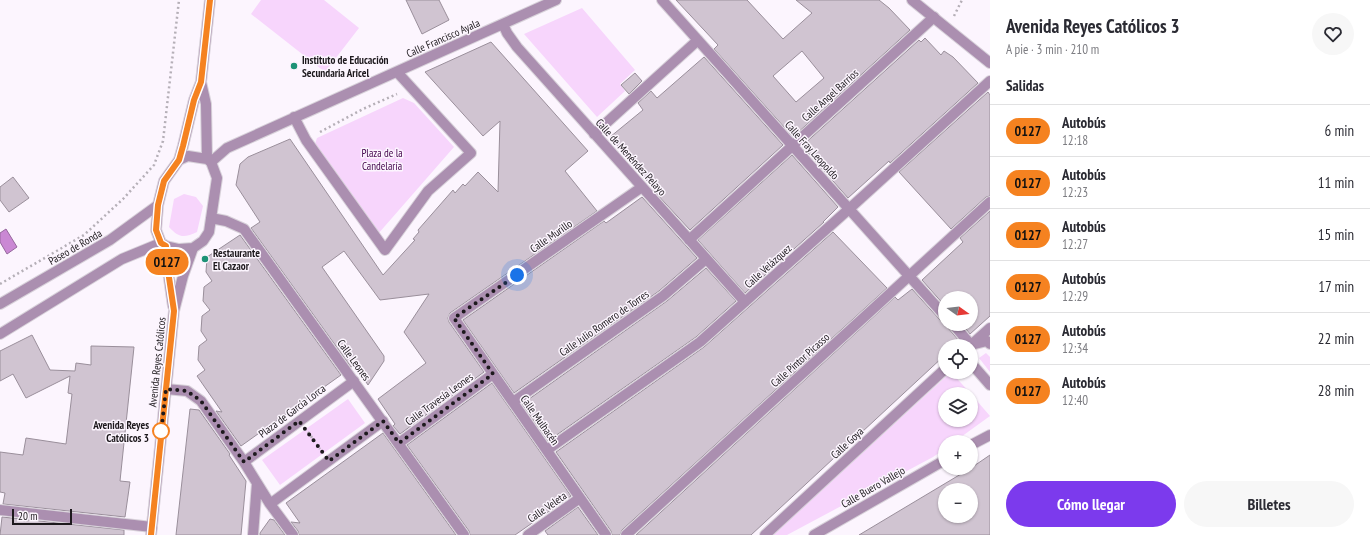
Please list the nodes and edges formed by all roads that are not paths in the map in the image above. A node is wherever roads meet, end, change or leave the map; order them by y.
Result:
1 (210, 0) edge
2 (556, 0) edge
3 (662, 0) edge
4 (912, 0) edge
5 (934, 17) junction
6 (503, 24) junction
7 (698, 40) junction
8 (990, 63) edge
9 (397, 72) junction
10 (990, 80) edge
11 (201, 82) junction
12 (294, 118) junction
13 (594, 134) junction
14 (792, 146) junction
15 (179, 160) junction
16 (209, 161) junction
17 (642, 187) junction
18 (990, 202) edge
19 (158, 205) junction
20 (849, 210) junction
21 (211, 218) junction
22 (689, 240) junction
23 (163, 245) junction
24 (193, 248) junction
25 (706, 259) junction
26 (909, 276) junction
27 (745, 302) junction
28 (0, 304) edge
29 (938, 308) edge
30 (174, 311) junction
31 (454, 318) joint
32 (990, 328) edge
33 (959, 331) edge
34 (0, 334) edge
35 (965, 339) edge
36 (978, 339) edge
37 (978, 344) edge
38 (990, 344) edge
39 (978, 370) edge
40 (493, 374) junction
41 (938, 375) edge
42 (354, 381) junction
43 (990, 385) edge
44 (166, 389) junction
45 (513, 402) junction
46 (383, 421) junction
47 (990, 435) edge
48 (978, 441) edge
49 (399, 443) junction
50 (547, 450) junction
51 (244, 462) junction
52 (938, 464) edge
53 (257, 483) junction
54 (580, 498) junction
55 (270, 504) junction
56 (0, 510) edge
57 (151, 531) edge
58 (829, 532) edge
59 (253, 535) edge
60 (293, 535) edge
61 (464, 535) edge
62 (528, 535) edge
63 (606, 535) edge
64 (626, 535) edge
65 (765, 535) edge
66 (814, 535) edge

1 - 11 street
2 - 6 street, Calle Francisco Ayala
3 - 7 street, Calle Fray Leopoldo
4 - 5 street
5 - 8 street
5 - 14 street, Calle Angel Barrios
6 - 9 street, Calle Francisco Ayala
6 - 13 street, Calle de Menéndez Pelayo
7 - 13 street
7 - 14 street, Calle Fray Leopoldo
9 - 12 street, Calle Francisco Ayala
9 - 12 street
10 - 20 street, Calle Velázquez
11 - 15 street
11 - 16 street
12 - 16 street, Calle Francisco Ayala
13 - 17 street, Calle de Menéndez Pelayo
14 - 20 street, Calle Fray Leopoldo
14 - 22 street, Calle Angel Barrios
15 - 16 street
15 - 19 street
16 - 21 street
17 - 22 street, Calle de Menéndez Pelayo
17 - 31 street, Calle Murillo
18 - 26 street, Calle Pintor Picasso
19 - 23 street
19 - 28 street, Paseo de Ronda
20 - 26 street, Calle Fray Leopoldo
20 - 27 street, Calle Velázquez
21 - 24 street
21 - 42 street, Calle Leones
22 - 25 street, Calle de Menéndez Pelayo
23 - 24 street
23 - 30 street, Avenida Reyes Católicos
23 - 34 street
24 - 30 street, Avenida Reyes Católicos
25 - 27 street, Calle de Menéndez Pelayo
25 - 45 street, Calle Julio Romero de Torres
26 - 29 street, Calle Fray Leopoldo
26 - 64 street, Calle Pintor Picasso
27 - 50 street, Calle Velázquez
30 - 44 street, Avenida Reyes Católicos
31 - 40 street, Calle Mulhacén
32 - 36 street
33 - 35 street
37 - 38 street
39 - 43 street
40 - 45 street, Calle Mulhacén
40 - 49 street, Calle Travesía Leones
41 - 65 street, Calle Goya
42 - 46 street, Calle Leones
42 - 51 street, Plaza de García Lorca
44 - 51 street
44 - 57 street, Avenida Reyes Católicos
45 - 50 street, Calle Mulhacén
46 - 49 street, Calle Leones
46 - 55 street
47 - 48 street
49 - 61 street, Calle Leones
50 - 54 street, Calle Mulhacén
51 - 53 street
52 - 58 street, Calle Buero Vallejo
53 - 55 street
53 - 59 street
54 - 62 street, Calle Veleta
54 - 63 street, Calle Mulhacén
55 - 60 street
56 - 57 street
58 - 66 street, Calle Buero Vallejo

